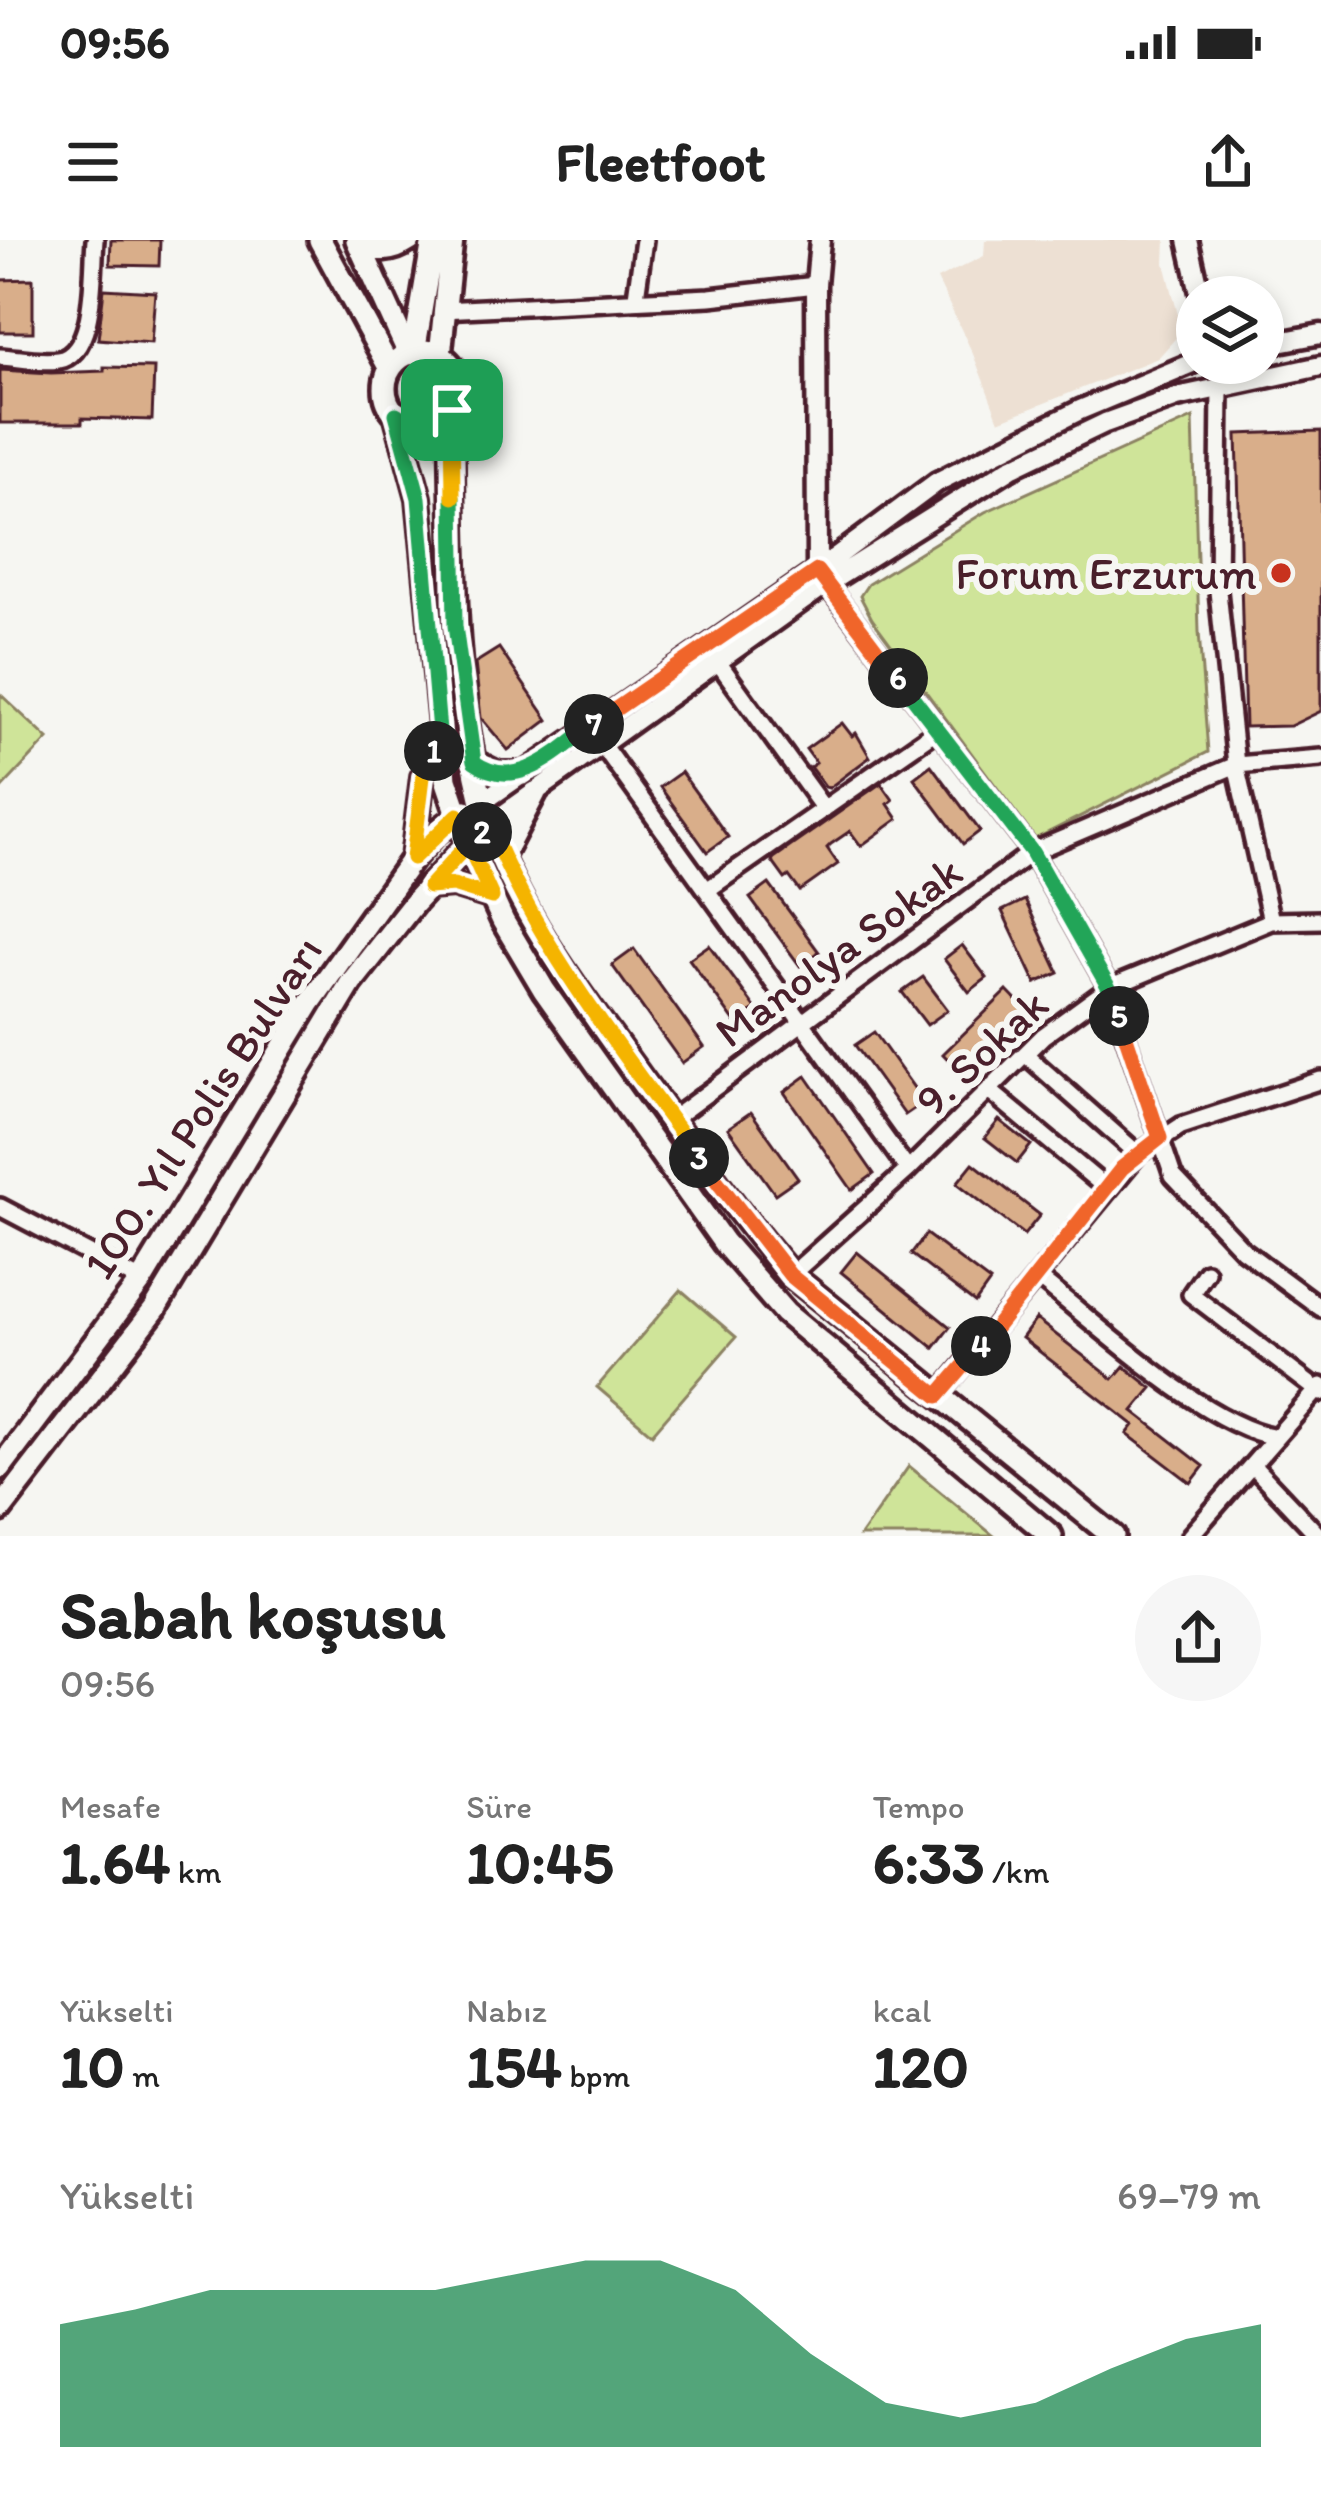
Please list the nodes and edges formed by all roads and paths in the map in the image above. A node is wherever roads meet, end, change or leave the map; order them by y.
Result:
1 (95, 240) edge
2 (320, 240) edge
3 (410, 240) edge
4 (433, 240) edge
5 (452, 240) edge
6 (644, 240) edge
7 (820, 240) edge
8 (1188, 240) edge
9 (358, 242) edge
10 (1196, 276) edge
11 (816, 285) junction
12 (637, 297) junction
13 (442, 310) junction
14 (1321, 334) edge
15 (1284, 341) edge
16 (411, 353) junction
17 (440, 355) junction
18 (0, 357) edge
19 (1321, 366) edge
20 (390, 370) junction
21 (1176, 370) edge
22 (1220, 384) edge
23 (1220, 387) junction
24 (452, 410) junction
25 (396, 414) junction
26 (822, 577) junction
27 (718, 662) junction
28 (938, 730) junction
29 (440, 743) junction
30 (603, 746) junction
31 (1321, 758) edge
32 (474, 762) junction
33 (1236, 765) junction
34 (529, 784) junction
35 (482, 802) junction
36 (824, 809) junction
37 (458, 815) junction
38 (489, 825) junction
39 (468, 844) junction
40 (1032, 852) junction
41 (502, 856) junction
42 (413, 858) junction
43 (429, 887) junction
44 (707, 890) junction
45 (492, 897) junction
46 (1321, 920) edge
47 (1271, 921) junction
48 (1109, 988) junction
49 (800, 1022) junction
50 (1025, 1054) junction
51 (1321, 1079) edge
52 (990, 1091) junction
53 (671, 1120) junction
54 (1160, 1138) junction
55 (1138, 1154) junction
56 (908, 1170) junction
57 (1106, 1188) junction
58 (0, 1207) edge
59 (1205, 1272) dead end
60 (790, 1275) junction
61 (1037, 1277) junction
62 (141, 1281) junction
63 (1321, 1308) edge
64 (1320, 1390) edge
65 (938, 1396) junction
66 (1276, 1437) junction
67 (1252, 1465) junction
68 (0, 1468) edge
69 (0, 1510) edge
70 (1051, 1536) edge
71 (1113, 1536) edge
72 (1190, 1536) edge
73 (1319, 1536) edge

1 - 18 street
2 - 20 main road
3 - 9 main road
4 - 16 main road
5 - 13 main road
6 - 12 street
7 - 11 street
8 - 10 street
9 - 16 main road
11 - 12 street
11 - 26 street
12 - 13 street
13 - 17 main road
14 - 15 street
16 - 17 main road
16 - 20 main road
17 - 24 main road
19 - 23 street
20 - 25 main road
21 - 26 street
22 - 23 street
23 - 26 street
23 - 33 street
24 - 25 main road
24 - 32 main road
25 - 29 main road
26 - 27 street
26 - 28 street
26 - 34 street
27 - 30 street
27 - 36 street
28 - 36 street
28 - 40 street
29 - 37 main road
29 - 42 main road
30 - 34 street
30 - 44 street
31 - 33 street, Manolya Sokak
32 - 34 main road
32 - 35 main road
33 - 40 street, Manolya Sokak
33 - 47 street
34 - 35 street
34 - 38 street
34 - 41 main road
35 - 37 main road, 100. Yıl Polis Bulvarı
35 - 38 main road
36 - 44 street
37 - 39 main road
37 - 42 main road, 100. Yıl Polis Bulvarı
38 - 39 main road
38 - 41 main road
39 - 43 main road
39 - 45 main road
40 - 48 street
40 - 49 street, Manolya Sokak
41 - 53 main road
42 - 62 main road, 100. Yıl Polis Bulvarı
43 - 45 main road
43 - 69 main road
44 - 49 street
45 - 70 main road
46 - 47 street, 9. Sokak
47 - 48 street, 9. Sokak
48 - 50 street, 9. Sokak
48 - 54 street
49 - 53 street, Manolya Sokak
49 - 56 street
50 - 52 street, 9. Sokak
50 - 55 street
51 - 54 street
52 - 56 street, 9. Sokak
52 - 57 street
53 - 60 main road
54 - 55 street
54 - 63 street
55 - 57 street
56 - 60 street, 9. Sokak
57 - 61 street
58 - 62 street
59 - 64 street
60 - 65 main road
61 - 65 street
61 - 66 street
62 - 68 main road, 100. Yıl Polis Bulvarı
64 - 66 street
65 - 71 main road
66 - 67 street
67 - 72 street
67 - 73 street

